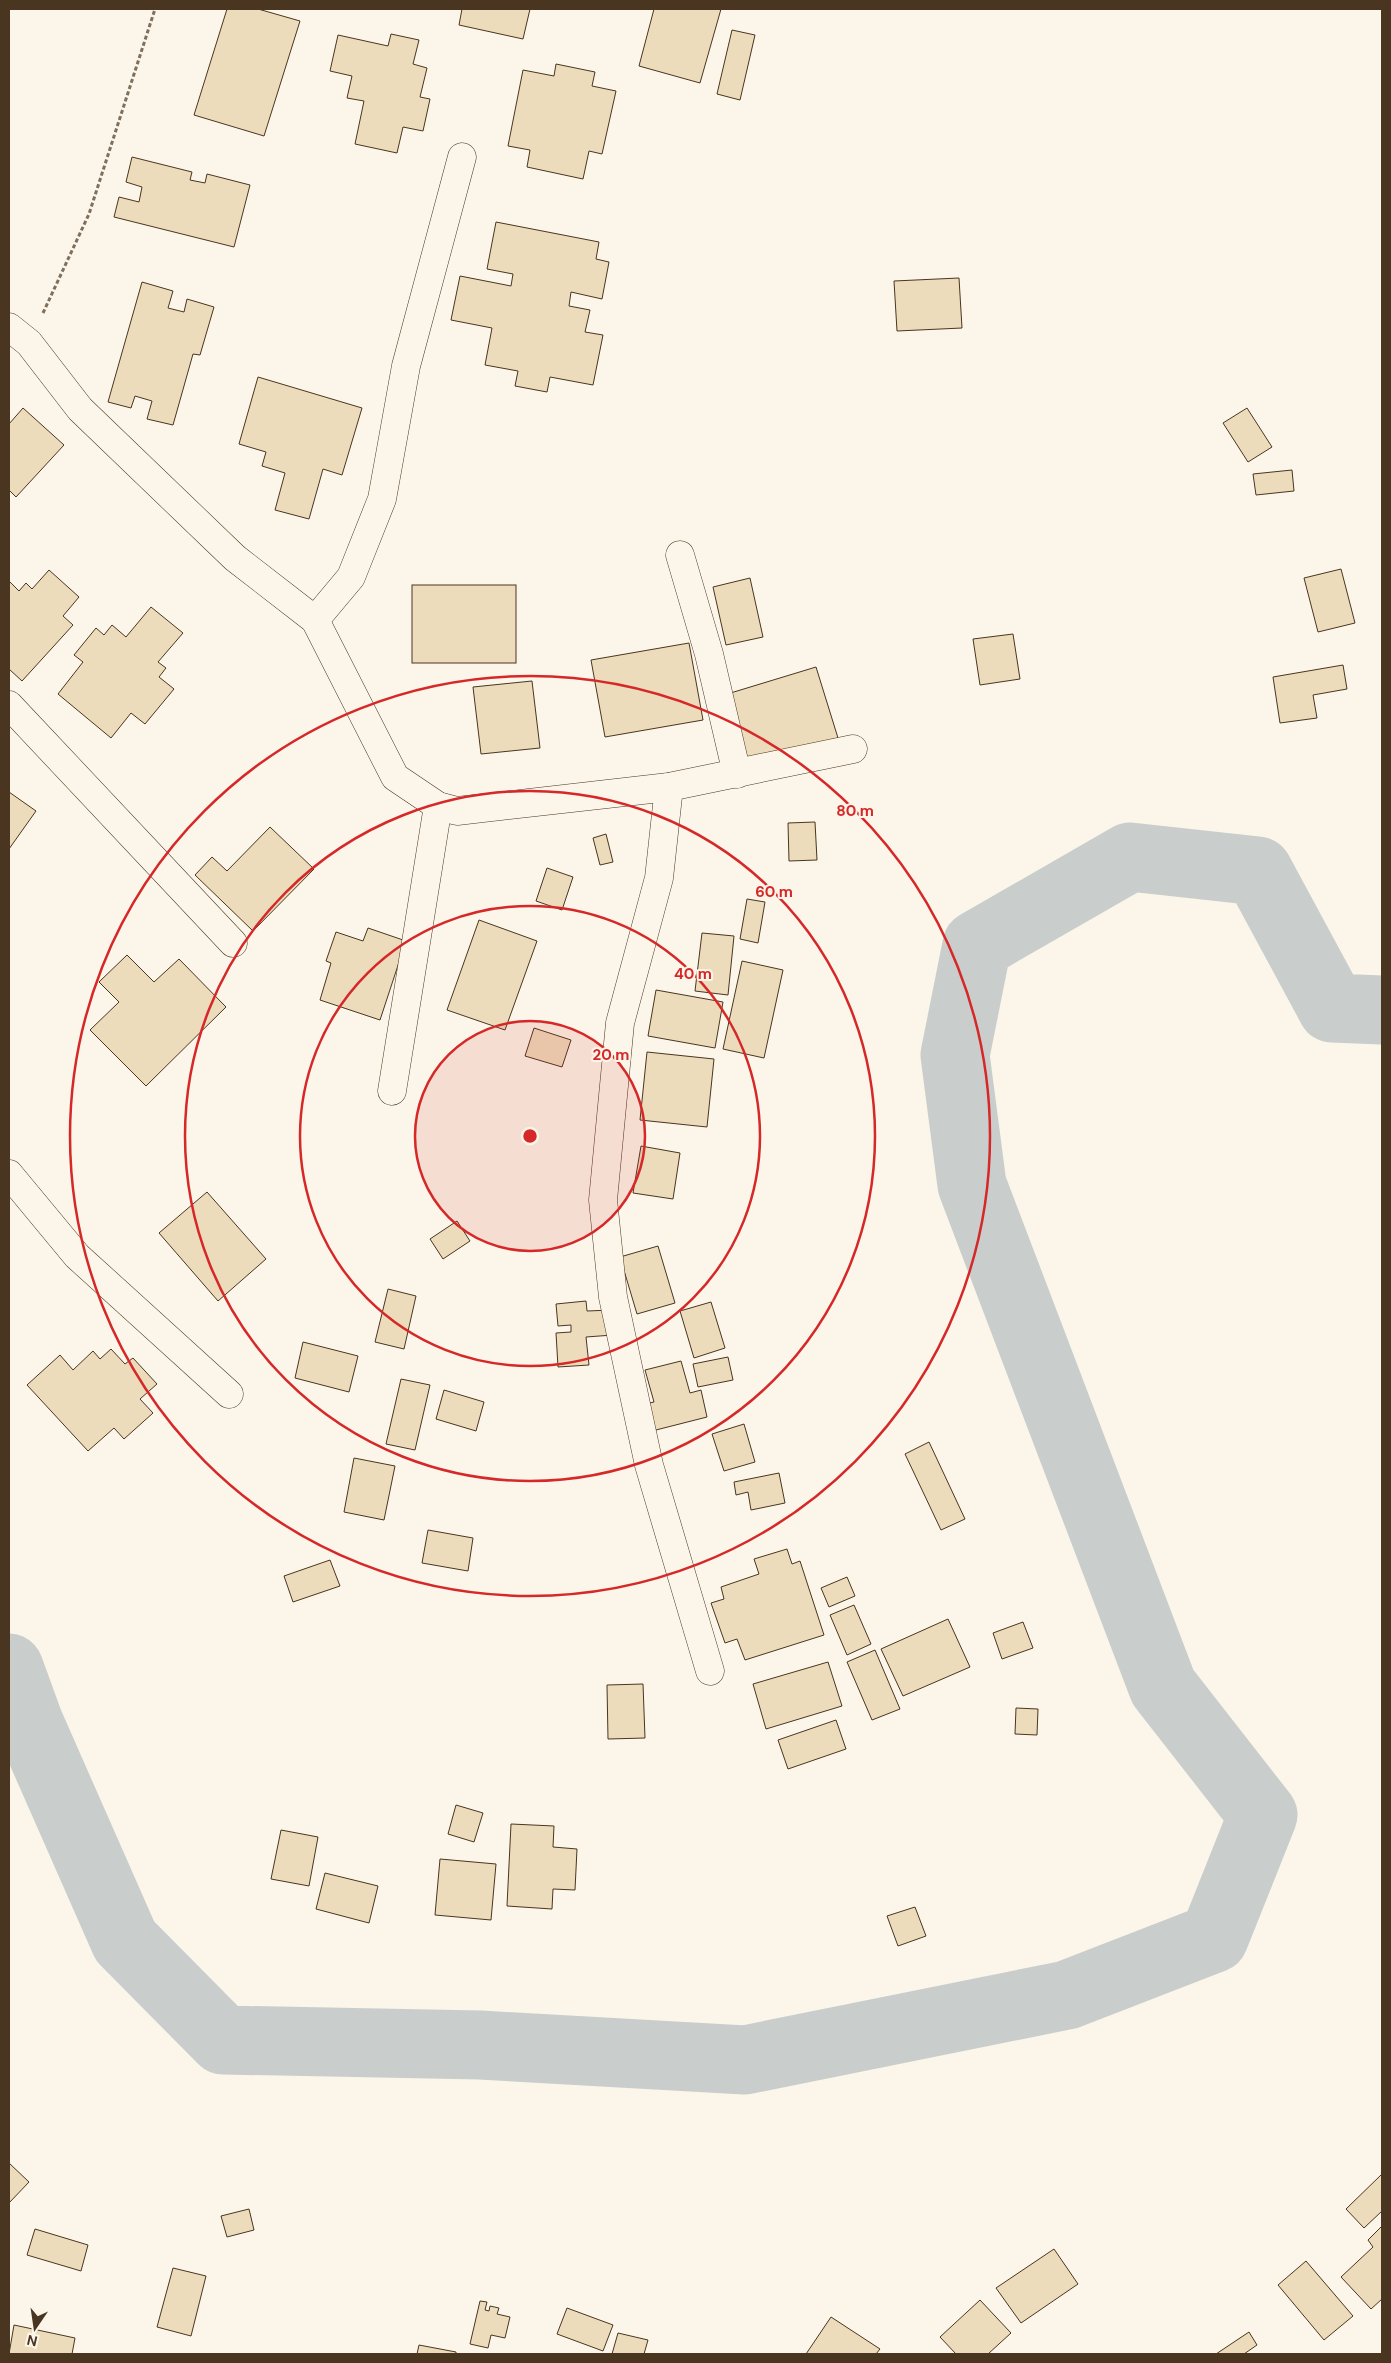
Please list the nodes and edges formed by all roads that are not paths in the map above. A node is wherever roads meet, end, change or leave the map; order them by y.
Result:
1 (462, 157) dead end
2 (19, 335) edge
3 (680, 555) dead end
4 (315, 620) junction
5 (9, 705) edge
6 (853, 749) dead end
7 (737, 774) junction
8 (669, 787) junction
9 (438, 806) junction
10 (233, 943) dead end
11 (392, 1091) dead end
12 (9, 1174) edge
13 (229, 1394) dead end
14 (710, 1670) dead end

1 - 4 street
2 - 4 street
3 - 7 street
4 - 9 street
5 - 10 street
6 - 7 street
7 - 8 street
8 - 9 street
8 - 14 street
9 - 11 street
12 - 13 street

